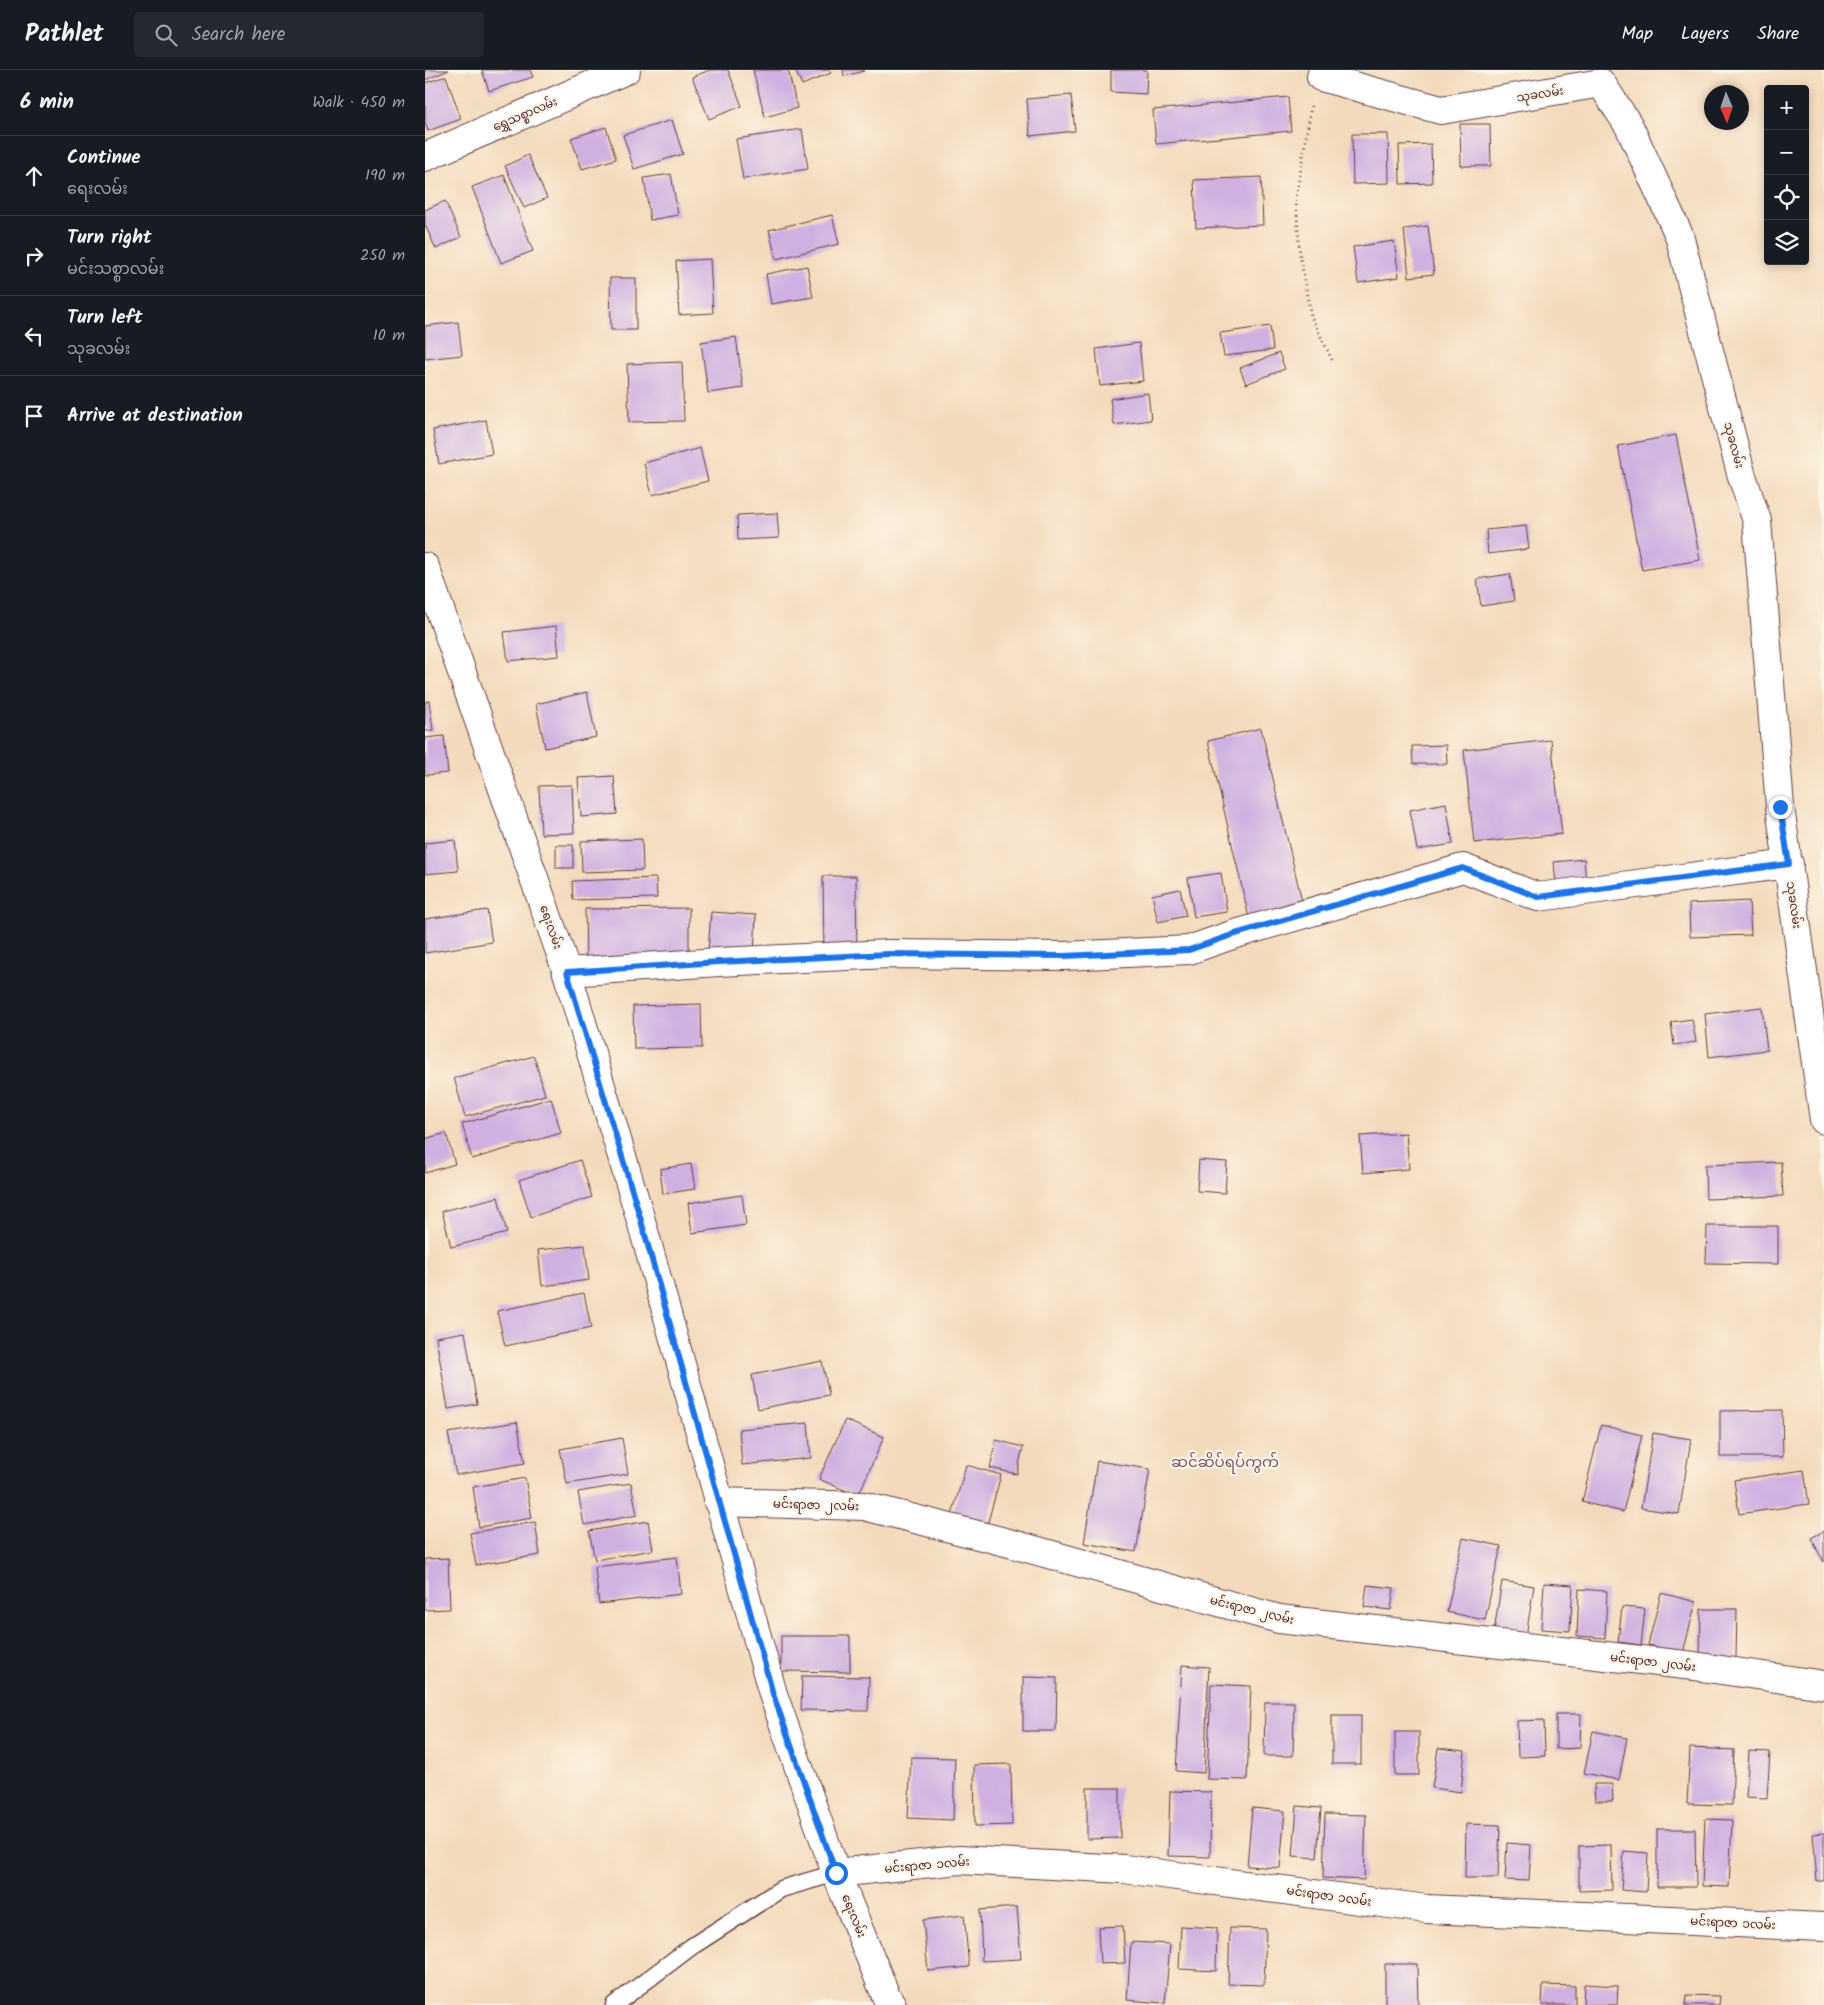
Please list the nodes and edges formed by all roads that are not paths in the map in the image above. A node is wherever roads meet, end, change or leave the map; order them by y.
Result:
1 (626, 70) edge
2 (1322, 74) edge
3 (425, 157) edge
4 (425, 567) edge
5 (1789, 864) junction
6 (567, 972) junction
7 (1824, 1120) edge
8 (719, 1502) junction
9 (1824, 1685) edge
10 (836, 1873) junction
11 (1824, 1927) edge
12 (614, 2005) edge
13 (892, 2005) edge

1 - 3 street, ရွှေသစ္စာလမ်း
2 - 5 street, သုခလမ်း
4 - 6 street, ရေးလမ်း
5 - 6 street
5 - 7 street, သုခလမ်း
6 - 8 street, ရေးလမ်း
8 - 9 street, မင်းရာဇာ ၂လမ်း
8 - 10 street, ရေးလမ်း
10 - 11 street, မင်းရာဇာ ၁လမ်း
10 - 12 lane
10 - 13 street, ရေးလမ်း

